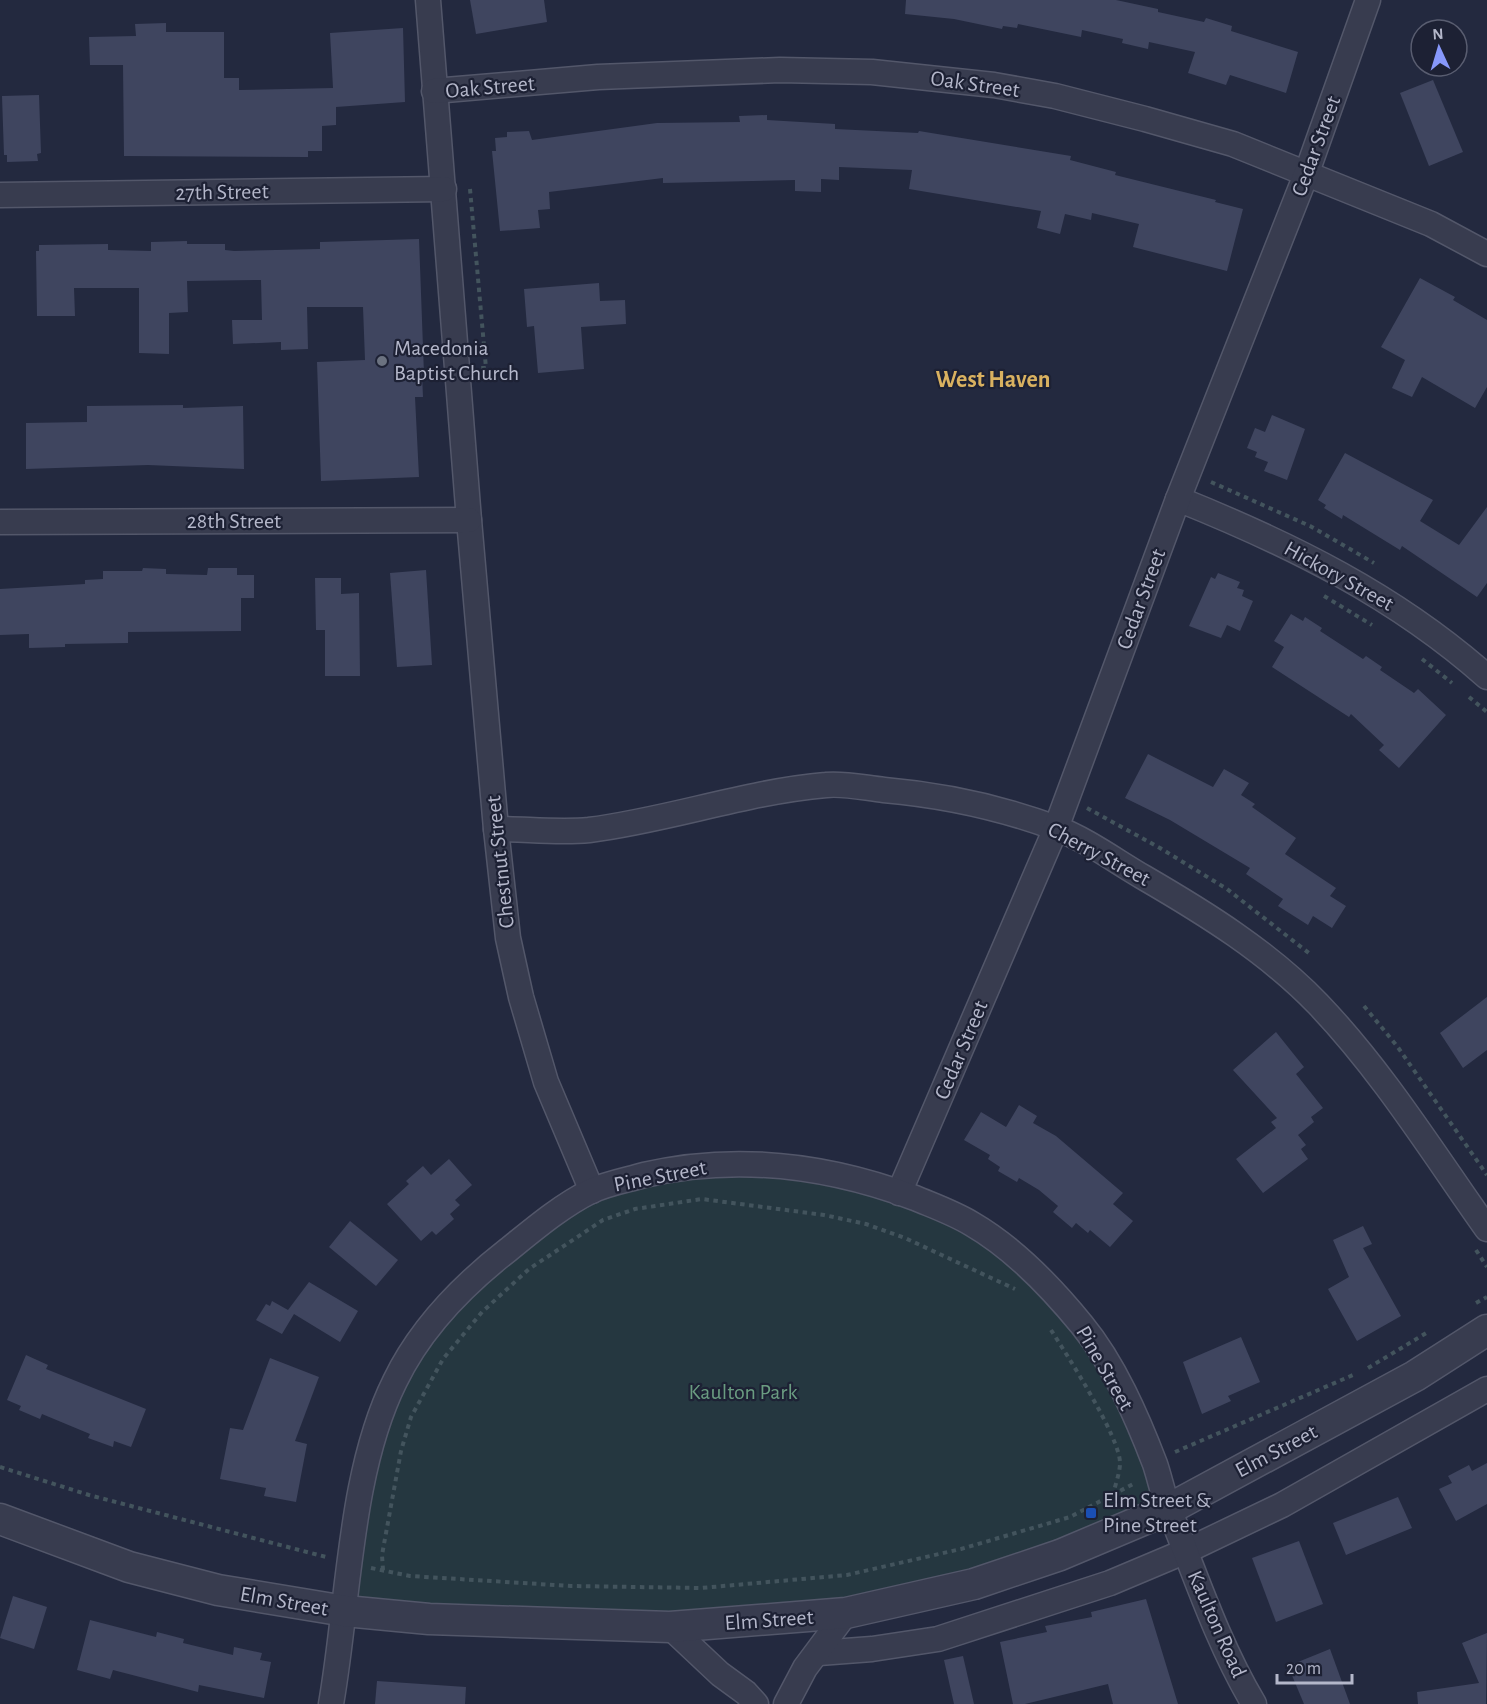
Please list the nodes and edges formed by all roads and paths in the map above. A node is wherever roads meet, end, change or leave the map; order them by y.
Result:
1 (428, 0) edge
2 (1368, 0) edge
3 (434, 91) junction
4 (1307, 172) junction
5 (444, 189) junction
6 (0, 195) edge
7 (1487, 254) edge
8 (1178, 499) junction
9 (469, 520) junction
10 (0, 522) edge
11 (1322, 595) dead end
12 (1379, 629) dead end
13 (1415, 654) dead end
14 (1487, 677) edge
15 (1458, 687) dead end
16 (1466, 694) dead end
17 (1487, 712) edge
18 (1068, 798) junction
19 (1056, 828) junction
20 (495, 829) junction
21 (1310, 954) dead end
22 (1364, 1006) dead end
23 (1487, 1175) edge
24 (592, 1191) junction
25 (899, 1192) junction
26 (1487, 1229) edge
27 (1022, 1293) dead end
28 (1487, 1297) edge
29 (1478, 1318) edge
30 (1046, 1321) dead end
31 (1434, 1329) dead end
32 (1366, 1368) dead end
33 (1356, 1374) dead end
34 (1487, 1389) edge
35 (0, 1467) edge
36 (1157, 1472) junction
37 (1113, 1495) junction
38 (1169, 1509) junction
39 (0, 1519) edge
40 (1186, 1551) junction
41 (351, 1564) junction
42 (383, 1570) junction
43 (345, 1611) junction
44 (846, 1613) junction
45 (669, 1627) junction
46 (819, 1653) junction
47 (331, 1704) edge
48 (756, 1704) edge
49 (786, 1704) edge
50 (1254, 1704) edge

1 - 3 street, Chestnut Street
2 - 4 street, Cedar Street
3 - 4 street, Oak Street
3 - 5 street, Chestnut Street
4 - 7 street, Oak Street
4 - 8 street, Cedar Street
5 - 6 street, 27th Street
5 - 9 street, Chestnut Street
8 - 14 street, Hickory Street
8 - 18 street, Cedar Street
9 - 10 street, 28th Street
9 - 20 street, Chestnut Street
11 - 12 path
13 - 15 path
16 - 17 path
18 - 19 street, Cedar Street
18 - 21 path
19 - 20 street, Cherry Street
19 - 25 street, Cedar Street
19 - 26 street, Cherry Street
20 - 24 street, Chestnut Street
22 - 23 path
24 - 25 street, Pine Street
24 - 41 street, Pine Street
25 - 36 street, Pine Street
27 - 42 path
28 - 29 path
29 - 38 street, Elm Street
30 - 37 path
31 - 32 path
33 - 36 path
34 - 40 street, Elm Street
35 - 41 path
36 - 37 path
36 - 38 street, Pine Street
37 - 42 path
38 - 40 street, Kaulton Road
38 - 44 street, Elm Street
39 - 43 street, Elm Street
40 - 46 street, Elm Street
40 - 50 street, Kaulton Road
41 - 42 path
41 - 43 street, Pine Street
43 - 45 street, Elm Street
43 - 47 street, Pine Street
44 - 45 street, Elm Street
44 - 46 street
45 - 48 street
46 - 49 street

